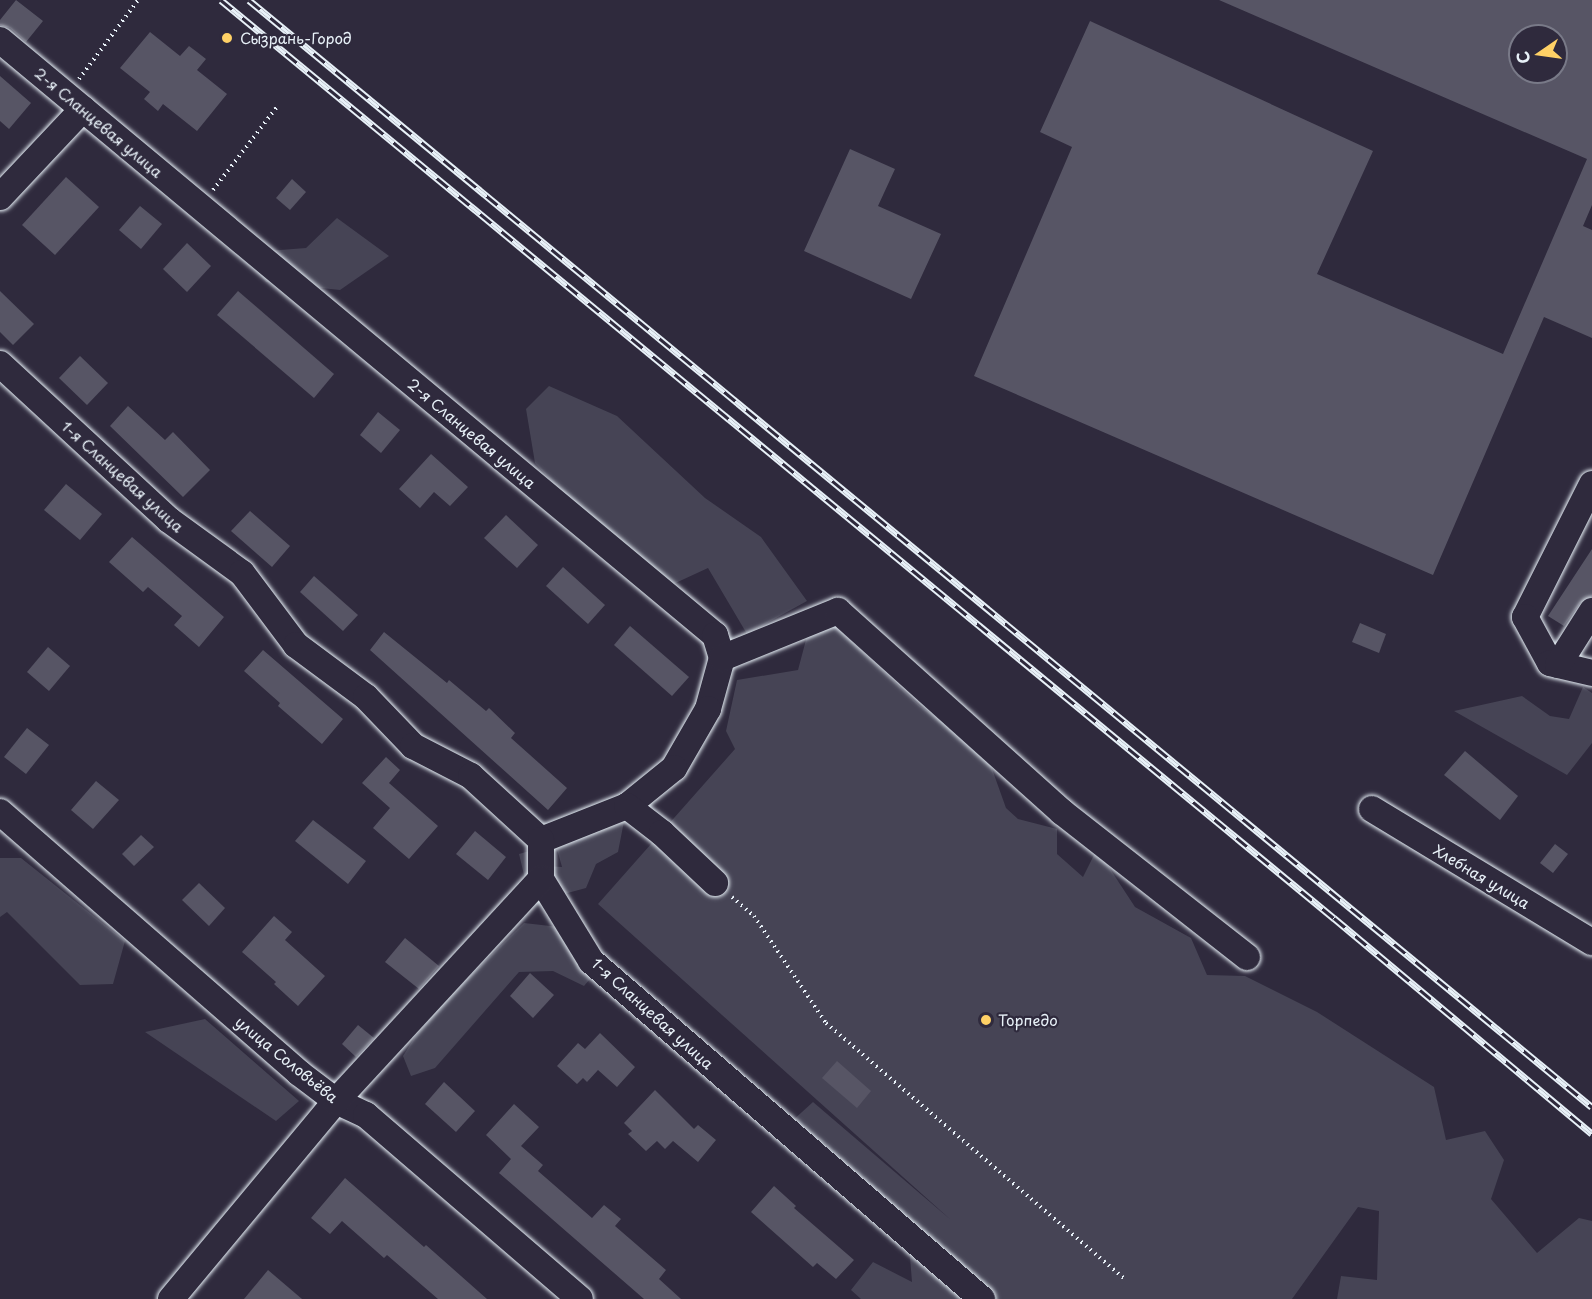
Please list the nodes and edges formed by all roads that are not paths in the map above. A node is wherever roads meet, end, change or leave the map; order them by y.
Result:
1 (0, 40) edge
2 (75, 102) junction
3 (0, 197) edge
4 (0, 364) edge
5 (1592, 483) edge
6 (1592, 611) edge
7 (722, 658) junction
8 (1558, 665) junction
9 (1592, 673) edge
10 (627, 806) junction
11 (1372, 809) dead end
12 (0, 812) edge
13 (541, 840) junction
14 (541, 879) junction
15 (716, 883) road end
16 (1592, 942) edge
17 (1247, 957) dead end
18 (336, 1101) junction
19 (171, 1299) edge
20 (580, 1299) edge
21 (982, 1299) edge

1 - 2 street, 2-я Сланцевая улица
2 - 3 street
2 - 7 street, 2-я Сланцевая улица
4 - 13 street, 1-я Сланцевая улица
5 - 8 street
6 - 8 street
7 - 10 street
7 - 17 street
8 - 9 street
10 - 13 street
10 - 15 street
11 - 16 street, Хлебная улица
12 - 18 street, улица Соловьёва
13 - 14 street
14 - 18 street
14 - 21 street, 1-я Сланцевая улица
18 - 19 street
18 - 20 street, улица Соловьёва

